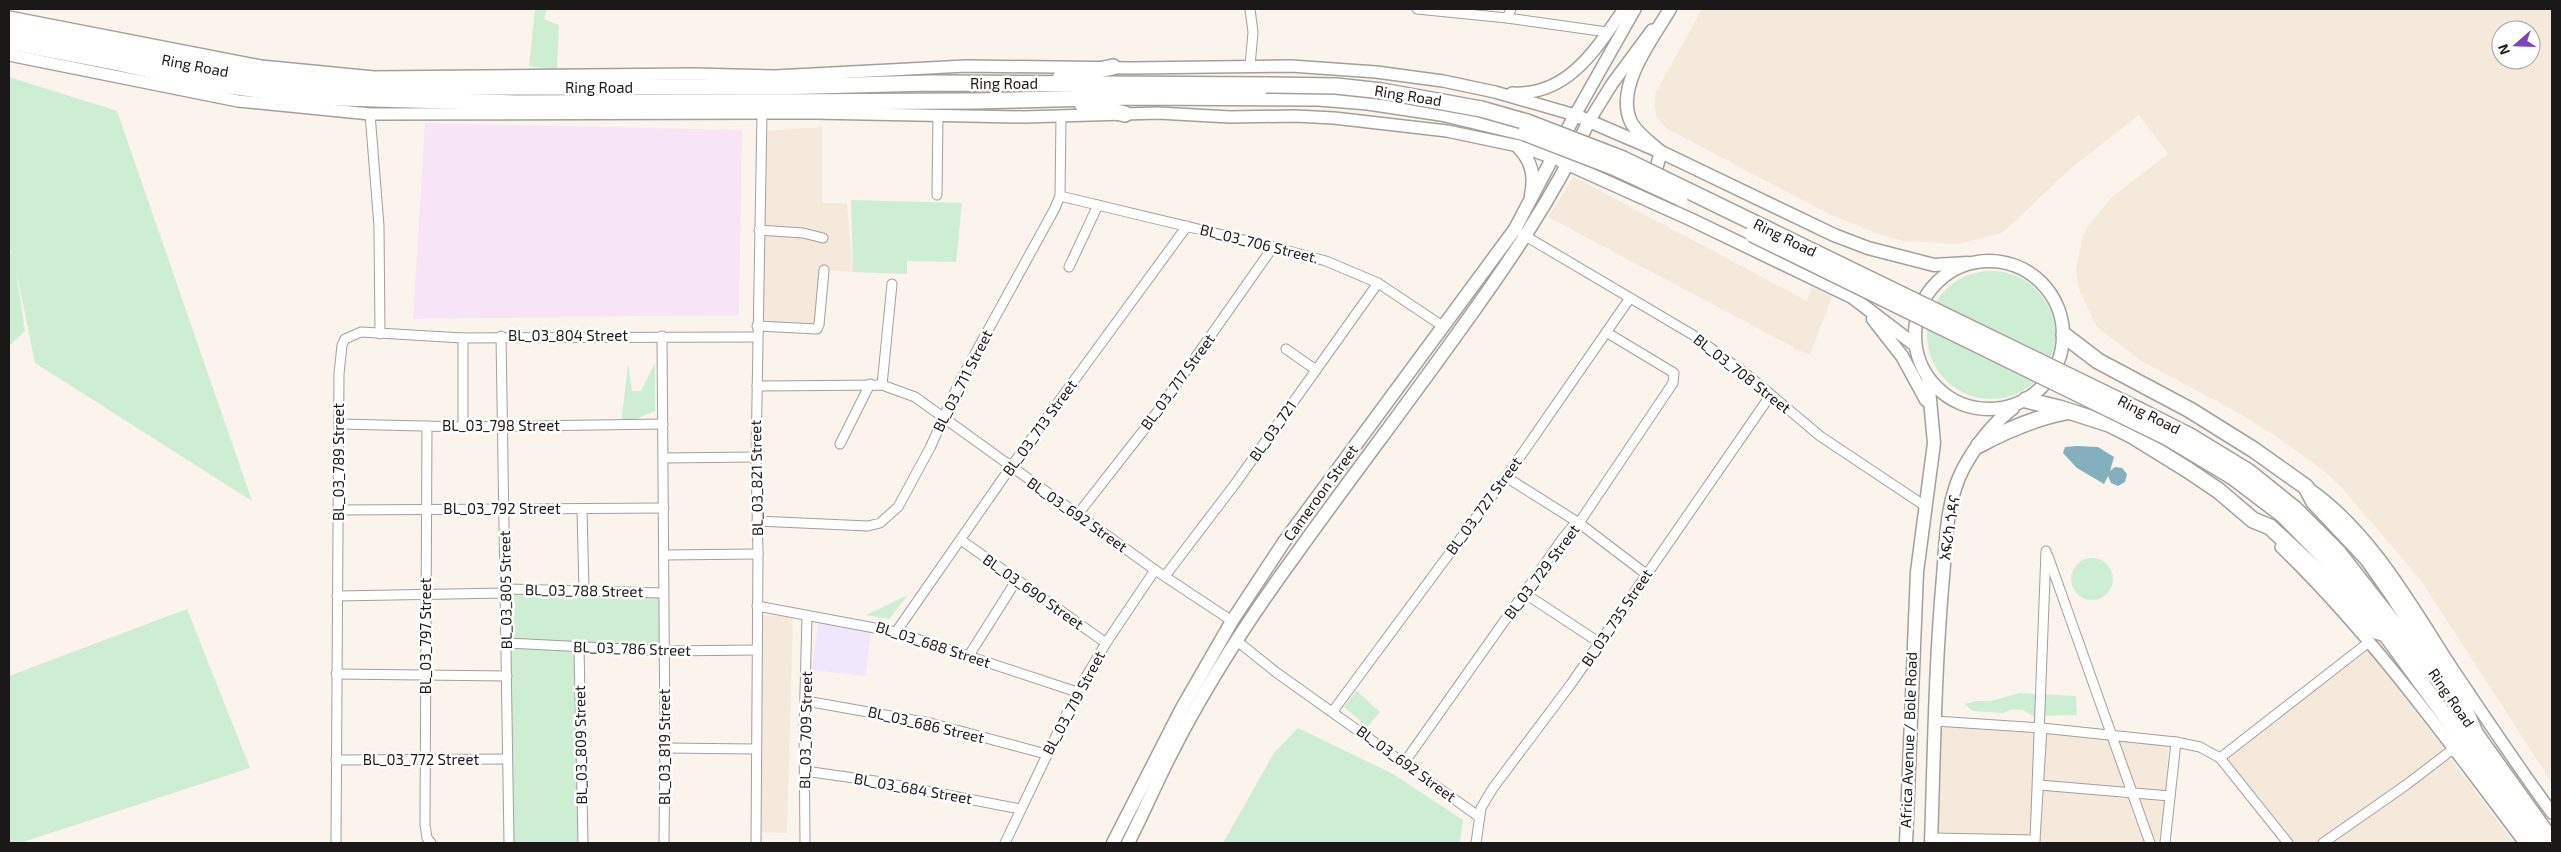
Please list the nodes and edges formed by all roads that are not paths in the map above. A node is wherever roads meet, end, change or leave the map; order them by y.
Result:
1 (1250, 9) edge
2 (1417, 9) edge
3 (1511, 9) edge
4 (1624, 9) edge
5 (1635, 9) edge
6 (1669, 9) edge
7 (9, 17) edge
8 (1507, 18) junction
9 (9, 29) edge
10 (1607, 32) junction
11 (9, 42) edge
12 (9, 55) edge
13 (1250, 66) junction
14 (1113, 67) junction
15 (1031, 84) junction
16 (1133, 91) junction
17 (1495, 92) junction
18 (1049, 98) junction
19 (762, 113) junction
20 (370, 114) junction
21 (1125, 114) junction
22 (1575, 115) junction
23 (938, 116) junction
24 (1061, 116) junction
25 (1589, 122) junction
26 (1518, 147) junction
27 (1662, 152) junction
28 (1553, 158) junction
29 (1569, 164) junction
30 (937, 195) dead end
31 (1060, 196) junction
32 (1646, 200) junction
33 (1098, 205) junction
34 (1526, 210) junction
35 (1187, 226) junction
36 (1515, 229) junction
37 (759, 230) junction
38 (1526, 236) junction
39 (823, 238) dead end
40 (1273, 247) junction
41 (1968, 263) junction
42 (1488, 265) junction
43 (1069, 267) dead end
44 (824, 270) dead end
45 (1500, 275) junction
46 (1378, 283) junction
47 (892, 284) dead end
48 (1852, 297) junction
49 (1630, 298) junction
50 (757, 326) junction
51 (1444, 327) junction
52 (1606, 332) junction
53 (380, 334) junction
54 (2064, 335) junction
55 (501, 336) junction
56 (662, 336) junction
57 (757, 337) junction
58 (463, 338) junction
59 (1915, 345) junction
60 (1286, 349) dead end
61 (1316, 370) junction
62 (1928, 378) junction
63 (870, 384) junction
64 (882, 385) junction
65 (757, 386) junction
66 (1770, 396) junction
67 (2022, 403) junction
68 (1930, 407) junction
69 (2071, 412) junction
70 (943, 416) junction
71 (340, 424) junction
72 (663, 424) junction
73 (427, 426) junction
74 (463, 426) junction
75 (504, 426) junction
76 (840, 444) dead end
77 (1979, 445) junction
78 (756, 457) junction
79 (664, 458) junction
80 (1010, 468) junction
81 (1506, 477) junction
82 (2306, 487) junction
83 (1925, 506) junction
84 (664, 508) junction
85 (427, 509) junction
86 (505, 509) junction
87 (340, 510) junction
88 (582, 510) junction
89 (2289, 512) junction
90 (1078, 514) junction
91 (2253, 520) junction
92 (757, 521) junction
93 (1579, 523) junction
94 (961, 540) junction
95 (1284, 542) junction
96 (1297, 553) junction
97 (758, 554) junction
98 (664, 555) junction
99 (1155, 570) junction
100 (1646, 574) junction
101 (1165, 576) junction
102 (1016, 581) junction
103 (584, 590) junction
104 (505, 591) junction
105 (663, 592) junction
106 (426, 593) junction
107 (1524, 593) junction
108 (337, 596) junction
109 (757, 606) junction
110 (807, 616) junction
111 (1232, 621) junction
112 (896, 632) junction
113 (2386, 634) junction
114 (1913, 637) joint
115 (1237, 641) junction
116 (2369, 642) junction
117 (506, 643) junction
118 (1106, 643) junction
119 (1600, 643) junction
120 (1937, 643) joint
121 (579, 647) junction
122 (757, 650) junction
123 (665, 651) junction
124 (968, 657) junction
125 (336, 674) junction
126 (426, 675) junction
127 (508, 676) junction
128 (1077, 692) junction
129 (806, 701) junction
130 (1333, 711) junction
131 (1935, 721) junction
132 (2042, 728) junction
133 (2476, 734) junction
134 (2176, 742) junction
135 (665, 748) junction
136 (2453, 748) junction
137 (756, 749) junction
138 (1046, 754) junction
139 (2220, 758) junction
140 (507, 759) junction
141 (336, 760) junction
142 (426, 760) junction
143 (1404, 763) junction
144 (805, 771) junction
145 (2039, 785) junction
146 (2170, 796) junction
147 (1020, 809) junction
148 (2552, 813) edge
149 (1478, 816) junction
150 (1931, 841) edge
151 (2034, 841) edge
152 (2552, 841) edge
153 (336, 843) edge
154 (431, 843) edge
155 (509, 843) edge
156 (583, 843) edge
157 (664, 843) edge
158 (756, 843) edge
159 (805, 843) edge
160 (1006, 843) edge
161 (1113, 843) edge
162 (1128, 843) edge
163 (1476, 843) edge
164 (1906, 843) edge
165 (2150, 843) edge
166 (2165, 843) edge
167 (2288, 843) edge
168 (2323, 843) edge
169 (2524, 843) edge
170 (2538, 843) edge

1 - 13 street
2 - 8 street
3 - 8 street
4 - 10 street
5 - 22 street
6 - 25 street
6 - 27 main road
7 - 14 street, Ring Road
8 - 10 street
9 - 15 highway, Ring Road
10 - 17 street
11 - 18 highway, Ring Road
12 - 20 street, Ring Road
13 - 14 street, Ring Road
13 - 17 street, Ring Road
14 - 15 highway
15 - 16 highway, Ring Road
16 - 18 highway, Ring Road
16 - 89 highway, Ring Road, bridge
17 - 22 street, Ring Road
18 - 21 highway
19 - 20 street, Ring Road
19 - 23 street, Ring Road
19 - 37 street, BL_03_821 Street
20 - 53 street
21 - 24 street, Ring Road
21 - 26 street, Ring Road
22 - 25 main road, Ring Road
22 - 28 main road, Cameroon Street
23 - 24 street, Ring Road
23 - 30 street
24 - 31 street, BL_03_711 Street
25 - 27 main road, Ring Road
25 - 29 main road, Cameroon Street
26 - 28 street, Ring Road
26 - 34 main road
27 - 32 main road
27 - 41 main road, Ring Road
28 - 29 main road, Ring Road
28 - 34 main road, Cameroon Street
29 - 32 main road, Ring Road
29 - 38 main road, Cameroon Street
31 - 33 street, BL_03_706 Street.
31 - 70 street, BL_03_711 Street
32 - 48 main road, Ring Road
33 - 35 street, BL_03_706 Street.
33 - 43 street
34 - 36 main road, Cameroon Street
35 - 40 street, BL_03_706 Street.
35 - 80 street, BL_03_713 Street
36 - 38 street, BL_03_708 Street
36 - 42 main road, Cameroon Street
37 - 39 street
37 - 50 street, BL_03_821 Street
38 - 45 main road, Cameroon Street
38 - 49 street, BL_03_708 Street
40 - 46 street, BL_03_706 Street.
40 - 90 street, BL_03_717 Street
41 - 54 main road
41 - 59 main road
42 - 45 main road
42 - 51 main road, Cameroon Street
44 - 50 street
45 - 96 main road, Cameroon Street
46 - 51 street, BL_03_706 Street.
46 - 61 street, BL_03_721
47 - 64 street
48 - 59 main road, Ring Road
48 - 68 main road
49 - 52 street, BL_03_727 Street
49 - 66 street, BL_03_708 Street
50 - 57 street, BL_03_821 Street
51 - 95 main road, Cameroon Street
52 - 81 street, BL_03_727 Street
52 - 93 street, Bl_03_729 Street
53 - 58 street, BL_03_804 Street
53 - 71 street, BL_03_789 Street
54 - 67 main road
54 - 82 highway
55 - 56 street, BL_03_804 Street
55 - 58 street, BL_03_804 Street
55 - 75 street, BL_03_805 Street
56 - 57 street, BL_03_804 Street
56 - 72 street, BL_03_819 Street
57 - 65 street, BL_03_821 Street
58 - 74 street
59 - 62 main road
60 - 61 street
61 - 101 street, BL_03_721
62 - 67 main road
62 - 68 main road, አፍሪካ ጎዳና
63 - 64 street, BL_03_692 Street
63 - 65 street, BL_03_692 Street
63 - 76 street
64 - 70 street, BL_03_692 Street
65 - 78 street, BL_03_821 Street
66 - 83 street, BL_03_708 Street
66 - 100 street, Bl_03_735 Street
67 - 69 highway
67 - 77 main road, አፍሪካ ጎዳና
68 - 83 main road, አፍሪካ ጎዳና
69 - 77 highway
69 - 91 highway
70 - 80 street, BL_03_692 Street
70 - 92 street, BL_03_711 Street
71 - 73 street, BL_03_798 Street
71 - 87 street, BL_03_789 Street
72 - 75 street, BL_03_798 Street
72 - 79 street, BL_03_819 Street
73 - 74 street, BL_03_798 Street
73 - 85 street, BL_03_797 Street
74 - 75 street, BL_03_798 Street
75 - 86 street, BL_03_805 Street
77 - 120 main road, አፍሪካ ጎዳና
78 - 79 street
78 - 92 street, BL_03_821 Street
79 - 84 street, BL_03_819 Street
80 - 90 street, BL_03_692 Street
80 - 94 street, BL_03_713 Street
81 - 93 street
81 - 130 street, BL_03_727 Street
82 - 133 highway
82 - 148 street
83 - 114 main road, አፍሪካ ጎዳና
84 - 88 street, BL_03_792 Street
84 - 98 street, BL_03_819 Street
85 - 86 street, BL_03_792 Street
85 - 87 street, BL_03_792 Street
85 - 106 street, BL_03_797 Street
86 - 88 street, BL_03_792 Street
86 - 104 street, BL_03_805 Street
87 - 108 street, BL_03_789 Street
88 - 103 street
89 - 113 highway, Ring Road
89 - 133 highway, Ring Road
90 - 99 street, BL_03_692 Street
91 - 113 highway
91 - 116 street
92 - 97 street, BL_03_821 Street
93 - 100 street
93 - 107 street, Bl_03_729 Street
94 - 102 street, BL_03_690 Street
94 - 112 street, BL_03_713 Street
95 - 96 main road
95 - 111 main road, Cameroon Street
96 - 115 main road, Cameroon Street
97 - 98 street
97 - 109 street, BL_03_821 Street
98 - 105 street, BL_03_819 Street
99 - 101 street, BL_03_692 Street
99 - 118 street, BL_03_719 Street
100 - 119 street, Bl_03_735 Street
101 - 111 street, BL_03_692 Street
102 - 118 street, BL_03_690 Street
102 - 124 street
103 - 104 street, BL_03_788 Street
103 - 105 street, BL_03_788 Street
104 - 106 street, BL_03_788 Street
104 - 117 street, BL_03_805 Street
105 - 123 street, BL_03_819 Street
106 - 108 street, BL_03_788 Street
106 - 126 street, BL_03_797 Street
107 - 119 street
107 - 143 street, Bl_03_729 Street
108 - 125 street, BL_03_789 Street
109 - 110 street, BL_03_688 Street
109 - 122 street, BL_03_821 Street
110 - 112 street, BL_03_688 Street
110 - 129 street, BL_03_709 Street
111 - 161 main road, Cameroon Street
112 - 124 street, BL_03_688 Street
113 - 170 highway, Ring Road
114 - 164 main road, Africa Avenue / Bole Road
115 - 130 street, BL_03_692 Street
115 - 162 main road, Cameroon Street
116 - 136 street
116 - 139 street
117 - 121 street, BL_03_786 Street
117 - 127 street, BL_03_805 Street
118 - 128 street, BL_03_719 Street
119 - 149 street, Bl_03_735 Street
120 - 131 main road, Africa Avenue / Bole Road
121 - 123 street, BL_03_786 Street
121 - 156 street, BL_03_809 Street
122 - 123 street, BL_03_786 Street
122 - 137 street, BL_03_821 Street
123 - 135 street, BL_03_819 Street
124 - 128 street, BL_03_688 Street
125 - 126 street
125 - 141 street, BL_03_789 Street
126 - 127 street
126 - 142 street, BL_03_797 Street
127 - 140 street, BL_03_805 Street
128 - 138 street, BL_03_719 Street
129 - 138 street, BL_03_686 Street
129 - 144 street, BL_03_709 Street
130 - 143 street, BL_03_692 Street
131 - 132 street
131 - 150 main road, Africa Avenue / Bole Road
132 - 134 street
132 - 145 street
133 - 152 highway, Ring Road
134 - 139 street
134 - 146 street
135 - 137 street
135 - 157 street, BL_03_819 Street
136 - 168 street
136 - 169 street
137 - 158 street, BL_03_821 Street
138 - 147 street, BL_03_719 Street
139 - 167 street
140 - 142 street, BL_03_772 Street
140 - 155 street, BL_03_805 Street
141 - 142 street, BL_03_772 Street
141 - 153 street, BL_03_789 Street
142 - 154 street, BL_03_797 Street
143 - 149 street, BL_03_692 Street
144 - 147 street, BL_03_684 Street
144 - 159 street, BL_03_709 Street
145 - 146 street
145 - 151 street
146 - 166 street
147 - 160 street, BL_03_719 Street
149 - 163 street, Bl_03_735 Street
150 - 151 street
151 - 165 street

